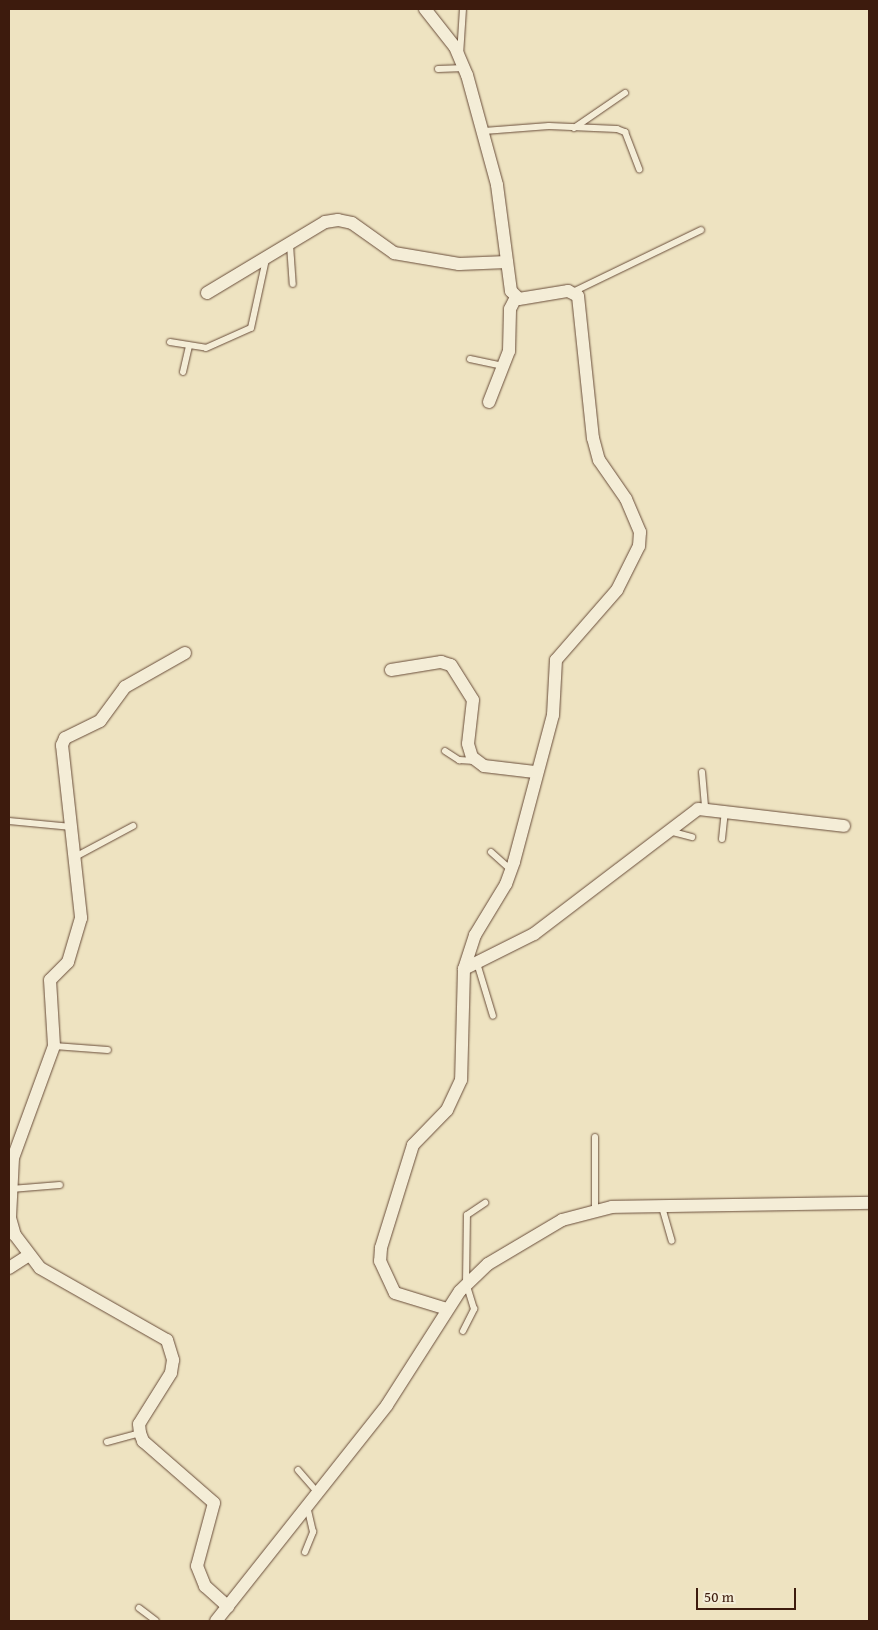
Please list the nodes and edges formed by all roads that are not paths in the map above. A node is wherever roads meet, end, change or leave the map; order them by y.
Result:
1 (425, 9) edge
2 (463, 9) edge
3 (462, 63) junction
4 (438, 69) dead end
5 (625, 94) dead end
6 (574, 128) junction
7 (484, 131) junction
8 (639, 169) dead end
9 (701, 230) dead end
10 (290, 245) junction
11 (266, 259) junction
12 (507, 262) junction
13 (293, 284) dead end
14 (575, 292) junction
15 (207, 293) dead end
16 (516, 297) junction
17 (170, 342) dead end
18 (189, 346) junction
19 (470, 359) dead end
20 (504, 366) junction
21 (184, 372) dead end
22 (489, 402) dead end
23 (186, 653) dead end
24 (392, 670) dead end
25 (445, 750) dead end
26 (475, 761) junction
27 (535, 772) junction
28 (702, 772) dead end
29 (705, 807) junction
30 (725, 810) junction
31 (9, 821) edge
32 (133, 826) dead end
33 (844, 826) dead end
34 (72, 827) junction
35 (668, 831) junction
36 (692, 837) dead end
37 (722, 839) dead end
38 (491, 852) dead end
39 (72, 858) junction
40 (512, 870) junction
41 (477, 963) junction
42 (464, 969) junction
43 (494, 1016) dead end
44 (54, 1046) junction
45 (108, 1050) dead end
46 (595, 1137) dead end
47 (60, 1185) dead end
48 (10, 1189) junction
49 (484, 1203) dead end
50 (869, 1204) edge
51 (662, 1207) junction
52 (595, 1211) junction
53 (672, 1241) dead end
54 (28, 1255) junction
55 (9, 1268) edge
56 (466, 1283) junction
57 (448, 1309) junction
58 (463, 1331) dead end
59 (140, 1433) junction
60 (107, 1442) dead end
61 (298, 1470) dead end
62 (317, 1492) junction
63 (306, 1506) junction
64 (305, 1552) dead end
65 (228, 1607) junction
66 (139, 1608) dead end
67 (156, 1621) edge
68 (216, 1621) edge

1 - 3 street
2 - 3 lane
3 - 4 lane
3 - 7 street
5 - 6 lane
6 - 7 lane
6 - 8 lane
7 - 12 street
9 - 14 lane
10 - 11 street
10 - 12 street
10 - 13 lane
11 - 15 street
11 - 18 lane
12 - 16 street
14 - 16 street
14 - 27 street
16 - 20 street
17 - 18 lane
18 - 21 lane
19 - 20 lane
20 - 22 street
23 - 34 street
24 - 26 street
25 - 26 lane
26 - 27 street
27 - 40 street
28 - 29 lane
29 - 30 street
29 - 35 street
30 - 33 street
30 - 37 lane
31 - 34 lane
32 - 39 lane
34 - 39 street
35 - 36 lane
35 - 41 street
38 - 40 lane
39 - 44 street
40 - 42 street
41 - 42 street
41 - 43 lane
42 - 57 street
44 - 45 lane
44 - 48 street
46 - 52 lane
47 - 48 lane
48 - 54 street
49 - 56 lane
50 - 51 street
51 - 52 street
51 - 53 lane
52 - 56 street
54 - 55 street
54 - 59 street
56 - 57 street
56 - 58 lane
57 - 62 street
59 - 60 lane
59 - 65 street
61 - 62 lane
62 - 63 street
63 - 64 lane
63 - 65 street
65 - 68 street
66 - 67 lane

